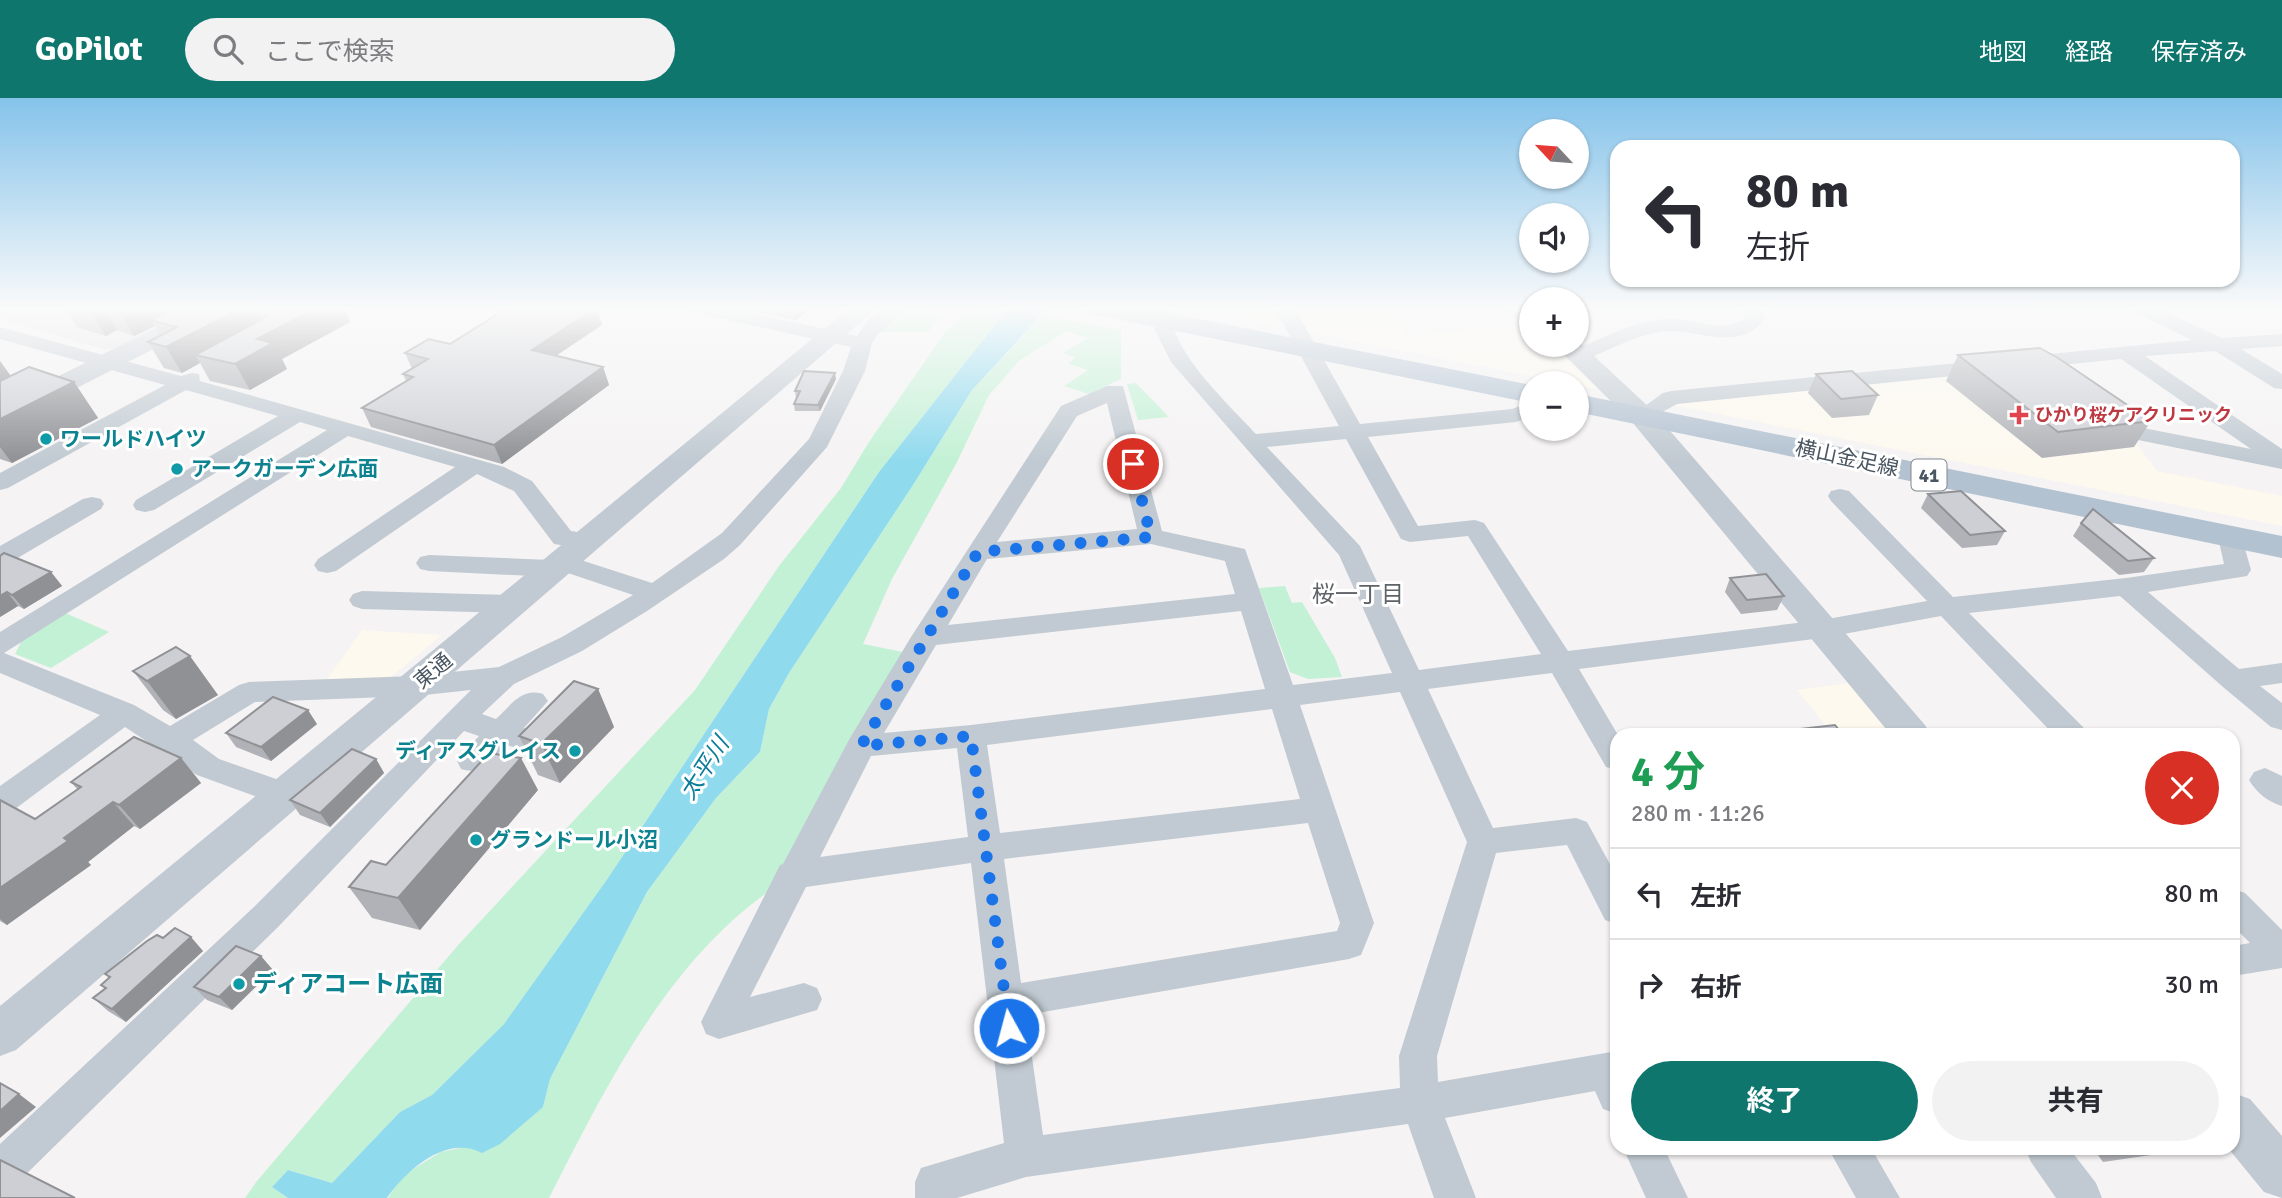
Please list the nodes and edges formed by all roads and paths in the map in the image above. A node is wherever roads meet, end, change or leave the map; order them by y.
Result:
1 (87, 358) edge
2 (113, 358) edge
3 (823, 358) edge
4 (851, 358) edge
5 (1178, 358) edge
6 (1312, 358) edge
7 (1353, 358) edge
8 (1582, 358) edge
9 (2071, 358) edge
10 (2135, 358) edge
11 (2242, 358) edge
12 (2033, 362) junction
13 (104, 363) junction
14 (205, 371) edge
15 (2055, 377) edge
16 (183, 383) junction
17 (2282, 383) edge
18 (1519, 392) edge
19 (2088, 401) edge
20 (1589, 405) edge
21 (297, 414) junction
22 (1519, 414) edge
23 (0, 416) edge
24 (1642, 416) junction
25 (344, 429) junction
26 (1353, 431) junction
27 (1250, 442) junction
28 (2282, 460) edge
29 (473, 466) junction
30 (0, 483) edge
31 (1840, 496) dead end
32 (92, 504) dead end
33 (145, 505) dead end
34 (1151, 537) junction
35 (2231, 537) junction
36 (2282, 547) edge
37 (978, 552) junction
38 (0, 557) edge
39 (568, 558) junction
40 (429, 563) dead end
41 (327, 565) dead end
42 (2126, 587) junction
43 (654, 593) junction
44 (362, 600) dead end
45 (1251, 601) junction
46 (513, 604) junction
47 (1949, 606) junction
48 (1822, 629) junction
49 (925, 638) junction
50 (0, 645) edge
51 (0, 662) edge
52 (1560, 662) junction
53 (2282, 673) edge
54 (504, 677) junction
55 (2233, 680) junction
56 (1408, 681) junction
57 (415, 686) junction
58 (1283, 697) junction
59 (533, 701) dead end
60 (124, 713) junction
61 (459, 718) junction
62 (2282, 719) edge
63 (568, 723) edge
64 (1906, 728) edge
65 (2065, 728) edge
66 (502, 732) junction
67 (971, 736) junction
68 (170, 740) junction
69 (861, 746) junction
70 (1610, 748) edge
71 (472, 761) dead end
72 (285, 795) junction
73 (0, 803) edge
74 (1320, 809) junction
75 (1483, 842) junction
76 (985, 848) junction
77 (792, 875) junction
78 (1610, 897) edge
79 (2240, 910) edge
80 (2282, 953) edge
81 (2240, 960) edge
82 (804, 999) dead end
83 (1006, 1002) junction
84 (0, 1035) edge
85 (1610, 1079) edge
86 (1420, 1104) junction
87 (1646, 1155) edge
88 (1852, 1155) edge
89 (2050, 1155) edge
90 (1026, 1157) junction
91 (0, 1172) edge
92 (936, 1198) edge
93 (1455, 1198) edge
94 (1667, 1198) edge
95 (1879, 1198) edge
96 (2081, 1198) edge

1 - 13 street
2 - 13 street
3 - 39 street, 東通
4 - 43 street
5 - 27 street
6 - 26 street
7 - 18 main road
8 - 24 street
9 - 12 street
10 - 28 street
11 - 17 street
12 - 15 street
12 - 24 street
13 - 16 street
13 - 23 street
14 - 16 street
16 - 21 street
16 - 30 street
19 - 28 street
20 - 24 main road, 横山金足線 / 41
21 - 25 street
21 - 33 street
22 - 26 street
24 - 35 main road, 横山金足線 / 41
24 - 48 street
25 - 29 street
25 - 50 street
26 - 27 street
26 - 52 street
27 - 56 street
29 - 39 street
29 - 41 street
31 - 47 street
32 - 38 street
34 - 37 street
34 - 37 street
34 - 45 street
35 - 36 main road, 横山金足線 / 41
35 - 42 street
37 - 49 street
39 - 40 street
39 - 43 street
39 - 46 street, 東通
42 - 47 street
42 - 55 street
43 - 54 street
44 - 46 street
45 - 49 street
45 - 58 street
46 - 57 street, 東通
47 - 48 street
47 - 65 street
48 - 52 street
48 - 64 street
49 - 69 street
51 - 60 street
52 - 56 street
52 - 70 street
53 - 55 street
54 - 57 street
54 - 61 street
55 - 62 street
56 - 58 street
56 - 75 street
57 - 68 street
57 - 72 street, 東通
58 - 67 street
58 - 74 street
59 - 66 street
60 - 68 street
60 - 73 street
61 - 66 street
61 - 91 street
63 - 66 street
66 - 71 street
67 - 69 street
67 - 76 street
68 - 72 street
69 - 77 street
72 - 84 street, 東通
74 - 76 street
74 - 83 street
75 - 78 street
75 - 86 street
76 - 77 street
76 - 83 street
77 - 82 street
79 - 80 street
80 - 81 street
83 - 90 street
85 - 86 street
86 - 90 street
86 - 93 street
87 - 94 street
88 - 95 street
89 - 96 street
90 - 92 street

